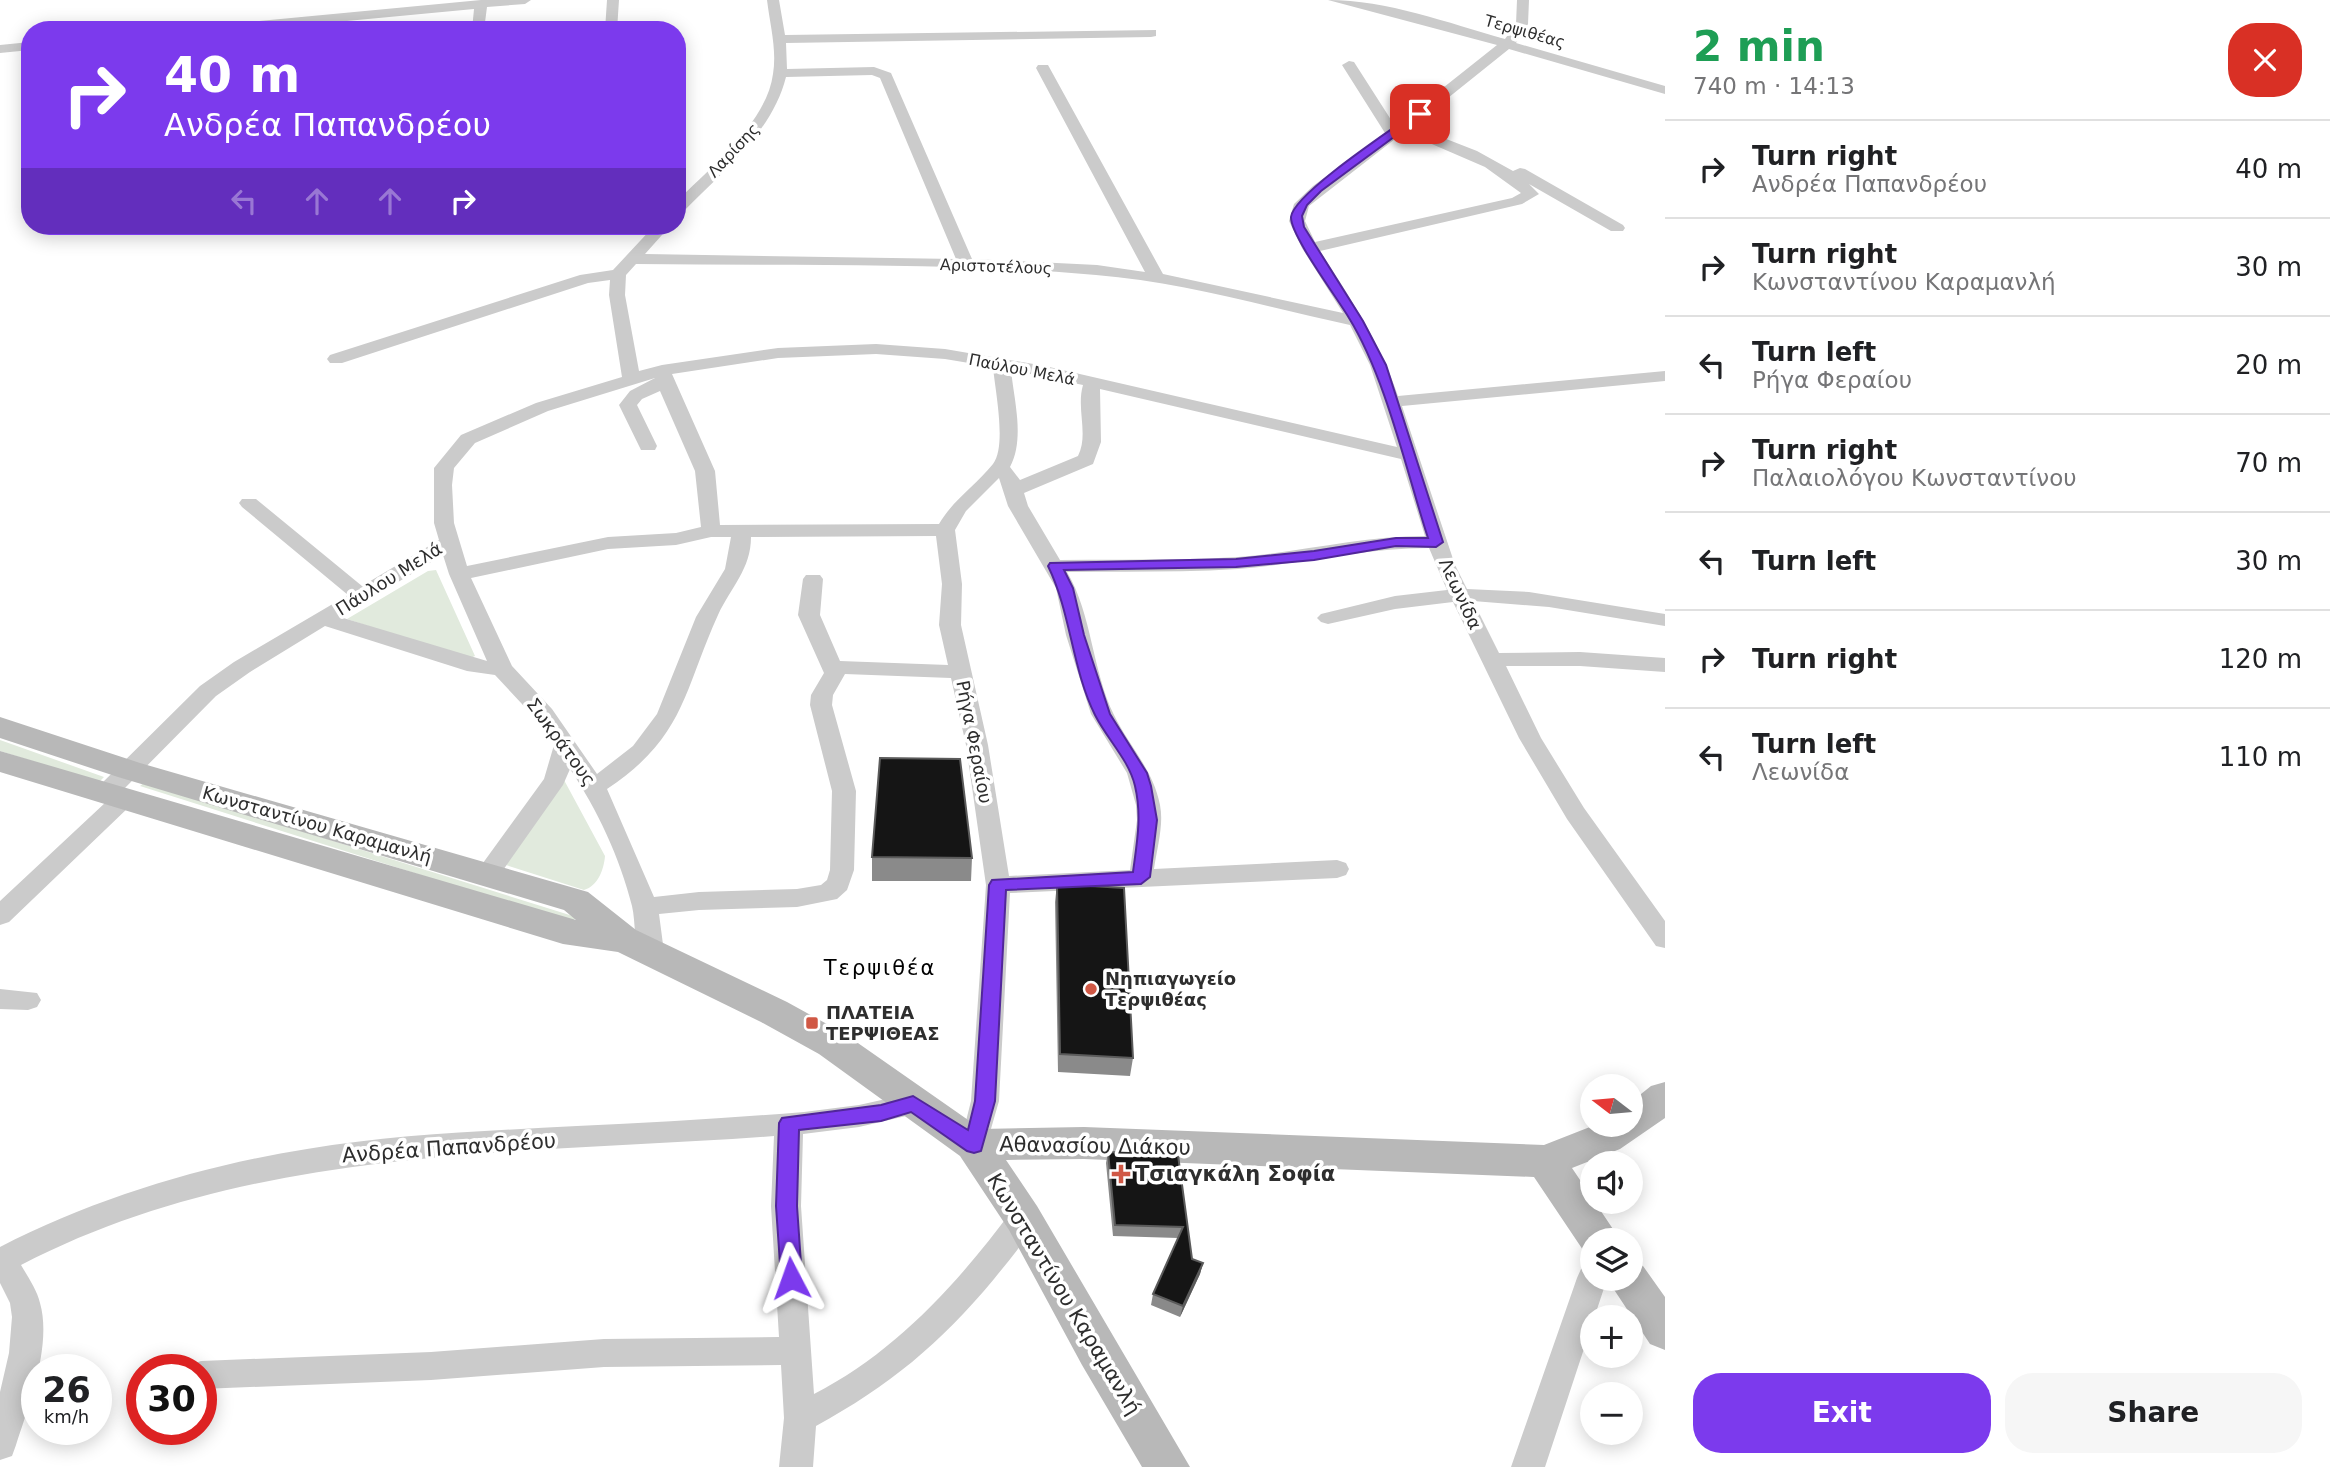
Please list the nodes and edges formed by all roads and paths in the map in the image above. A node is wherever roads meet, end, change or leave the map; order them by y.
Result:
1 (525, 0) edge
2 (613, 0) edge
3 (773, 0) edge
4 (1334, 0) edge
5 (1523, 0) edge
6 (481, 4) junction
7 (302, 21) edge
8 (479, 21) edge
9 (612, 21) edge
10 (1151, 33) dead end
11 (777, 39) junction
12 (1506, 43) junction
13 (21, 47) edge
14 (0, 49) edge
15 (1349, 65) dead end
16 (1043, 68) dead end
17 (780, 73) junction
18 (1665, 90) edge
19 (1420, 114) junction
20 (1397, 129) junction
21 (686, 181) edge
22 (704, 182) junction
23 (686, 201) edge
24 (1617, 228) dead end
25 (653, 235) edge
26 (1310, 248) junction
27 (630, 259) junction
28 (965, 264) junction
29 (618, 274) junction
30 (1157, 278) junction
31 (1357, 321) junction
32 (336, 359) dead end
33 (1001, 363) junction
34 (664, 376) junction
35 (1665, 376) edge
36 (631, 378) junction
37 (1093, 383) junction
38 (1392, 402) junction
39 (648, 446) dead end
40 (1408, 455) junction
41 (1001, 467) junction
42 (1013, 490) junction
43 (249, 503) dead end
44 (741, 530) junction
45 (945, 530) junction
46 (711, 531) junction
47 (450, 542) junction
48 (1436, 542) junction
49 (1055, 566) junction
50 (459, 574) junction
51 (813, 579) dead end
52 (361, 595) junction
53 (1459, 596) junction
54 (1328, 618) dead end
55 (324, 620) junction
56 (1665, 620) edge
57 (1491, 660) junction
58 (1665, 666) edge
59 (833, 667) junction
60 (502, 669) junction
61 (961, 672) junction
62 (0, 727) edge
63 (565, 746) junction
64 (0, 761) edge
65 (593, 787) junction
66 (119, 788) junction
67 (1337, 869) dead end
68 (487, 874) junction
69 (1141, 877) junction
70 (998, 885) junction
71 (645, 907) junction
72 (0, 916) edge
73 (1665, 939) edge
74 (638, 946) junction
75 (0, 999) edge
76 (28, 1000) dead end
77 (1665, 1097) edge
78 (913, 1104) junction
79 (1643, 1114) edge
80 (789, 1123) junction
81 (1606, 1138) edge
82 (974, 1145) junction
83 (1545, 1161) junction
84 (1023, 1218) junction
85 (1592, 1228) edge
86 (1, 1260) edge
87 (1588, 1291) edge
88 (1637, 1291) edge
89 (1665, 1331) edge
90 (796, 1351) junction
91 (217, 1374) edge
92 (800, 1418) junction
93 (0, 1446) edge
94 (1173, 1465) edge
95 (796, 1467) edge
96 (1528, 1467) edge

1 - 6 street
2 - 9 street
3 - 11 street, Λαρίσης
4 - 12 street, Τερψιθέας
5 - 12 street, Λεωνίδα
6 - 7 street
6 - 8 street
10 - 11 street
11 - 17 street, Λαρίσης
12 - 18 street, Τερψιθέας
12 - 19 street, Λεωνίδα
13 - 14 street
15 - 20 street
16 - 30 street
17 - 22 street, Λαρίσης
17 - 28 street
19 - 20 street, Λεωνίδα
19 - 24 street
20 - 26 street, Λεωνίδα
20 - 26 street
21 - 22 street
22 - 23 street, Λαρίσης
25 - 27 street
26 - 31 street, Λεωνίδα
27 - 28 street, Αριστοτέλους
27 - 29 street
28 - 30 street, Αριστοτέλους
29 - 32 street
29 - 36 street
30 - 31 street, Αριστοτέλους
31 - 38 street, Λεωνίδα
33 - 34 street, Παύλου Μελά
33 - 37 street, Παύλου Μελά
33 - 41 street
34 - 36 street, Παύλου Μελά
34 - 39 street
34 - 46 street
35 - 38 street
36 - 47 street, Πάυλου Μελά
37 - 40 street, Παύλου Μελά
37 - 42 street
38 - 40 street, Λεωνίδα
40 - 48 street, Λεωνίδα
41 - 42 street
41 - 45 street
42 - 49 street
43 - 52 street
44 - 45 street
44 - 46 street
44 - 65 street
45 - 61 street, Ρήγα Φεραίου
46 - 50 street
47 - 50 street, Σωκράτους
47 - 52 street, Πάυλου Μελά
48 - 49 street
48 - 53 street, Λεωνίδα
49 - 69 street
50 - 60 street, Σωκράτους
51 - 59 street
52 - 55 street, Πάυλου Μελά
53 - 54 street
53 - 56 street
53 - 57 street, Λεωνίδα
55 - 60 street
55 - 66 street, Πάυλου Μελά
57 - 58 street
57 - 73 street, Λεωνίδα
59 - 61 street
59 - 71 street
60 - 63 street, Σωκράτους
61 - 70 street, Ρήγα Φεραίου
62 - 66 street, Κωνσταντίνου Καραμανλή
63 - 65 street, Σωκράτους
63 - 68 street
64 - 66 street, Κωνσταντίνου Καραμανλή
65 - 71 street, Σωκράτους
66 - 68 street, Κωνσταντίνου Καραμανλή
66 - 72 street
66 - 74 street, Κωνσταντίνου Καραμανλή
67 - 69 street
68 - 74 street, Κωνσταντίνου Καραμανλή
69 - 70 street
70 - 82 street, Ρήγα Φεραίου
71 - 74 street, Σωκράτους
74 - 78 street, Κωνσταντίνου Καραμανλή
75 - 76 street
77 - 79 street, Αθανασίου Διάκου
78 - 80 street, Ανδρέα Παπανδρέου
78 - 82 street, Κωνσταντίνου Καραμανλή
80 - 86 street, Ανδρέα Παπανδρέου
80 - 90 street
81 - 83 street, Αθανασίου Διάκου
82 - 83 street, Αθανασίου Διάκου
82 - 84 street, Κωνσταντίνου Καραμανλή
83 - 85 street
84 - 92 street
84 - 94 street, Κωνσταντίνου Καραμανλή
86 - 93 street
87 - 96 street
88 - 89 street
90 - 91 street
90 - 92 street
92 - 95 street

